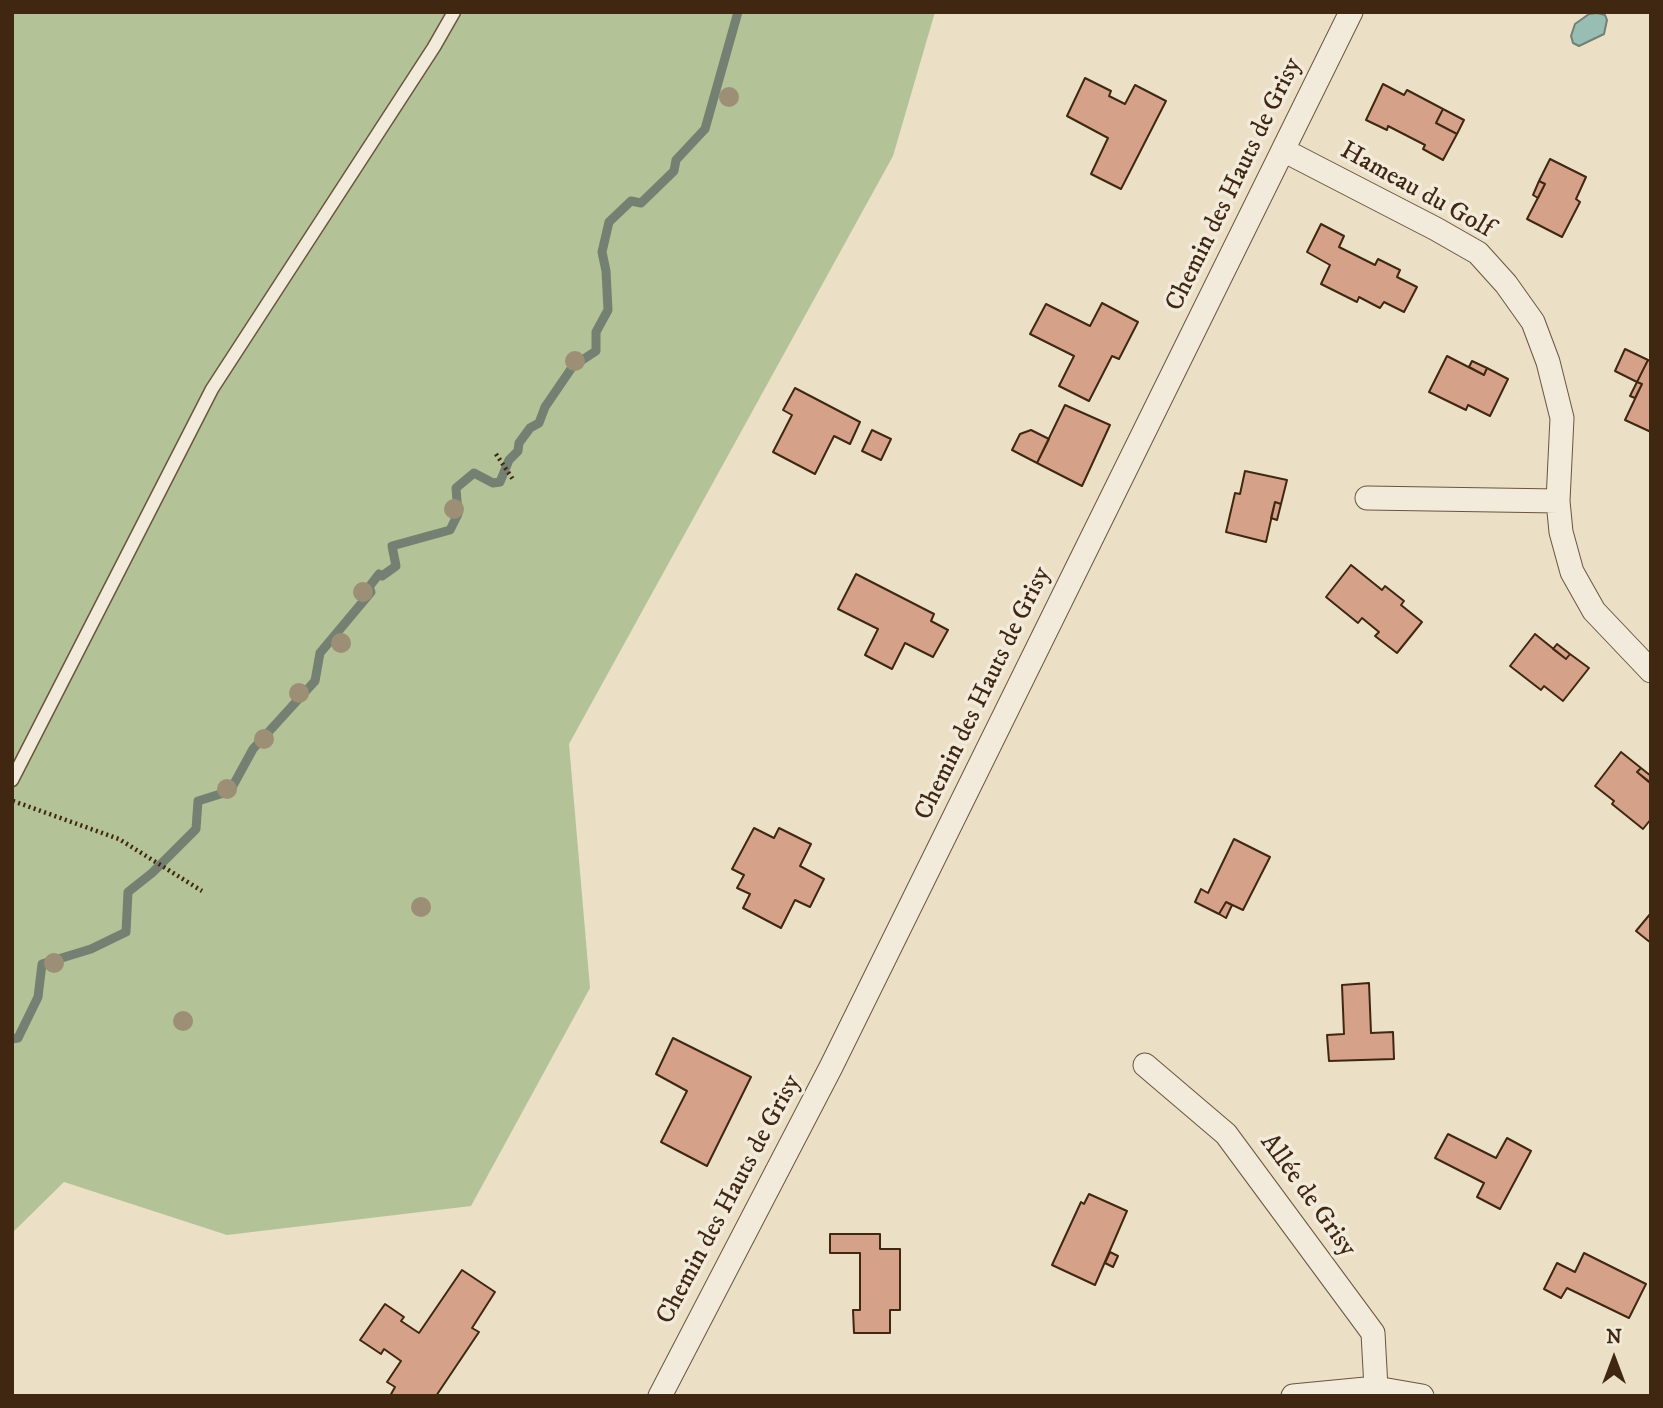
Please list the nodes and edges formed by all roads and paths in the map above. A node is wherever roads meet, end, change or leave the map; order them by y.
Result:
1 (454, 12) edge
2 (1352, 12) edge
3 (1283, 150) junction
4 (496, 454) dead end
5 (514, 481) dead end
6 (1367, 498) dead end
7 (1558, 501) junction
8 (1651, 671) edge
9 (12, 780) edge
10 (12, 801) edge
11 (202, 891) dead end
12 (1145, 1065) dead end
13 (1376, 1388) junction
14 (660, 1396) edge
15 (1293, 1396) edge
16 (1422, 1396) edge

1 - 9 lane
2 - 3 street, Chemin des Hauts de Grisy
3 - 7 street, Hameau du Golf
3 - 14 street, Chemin des Hauts de Grisy
4 - 5 path
6 - 7 street
7 - 8 street, Hameau du Golf
10 - 11 path
12 - 13 street, Allée de Grisy
13 - 15 street
13 - 16 street

